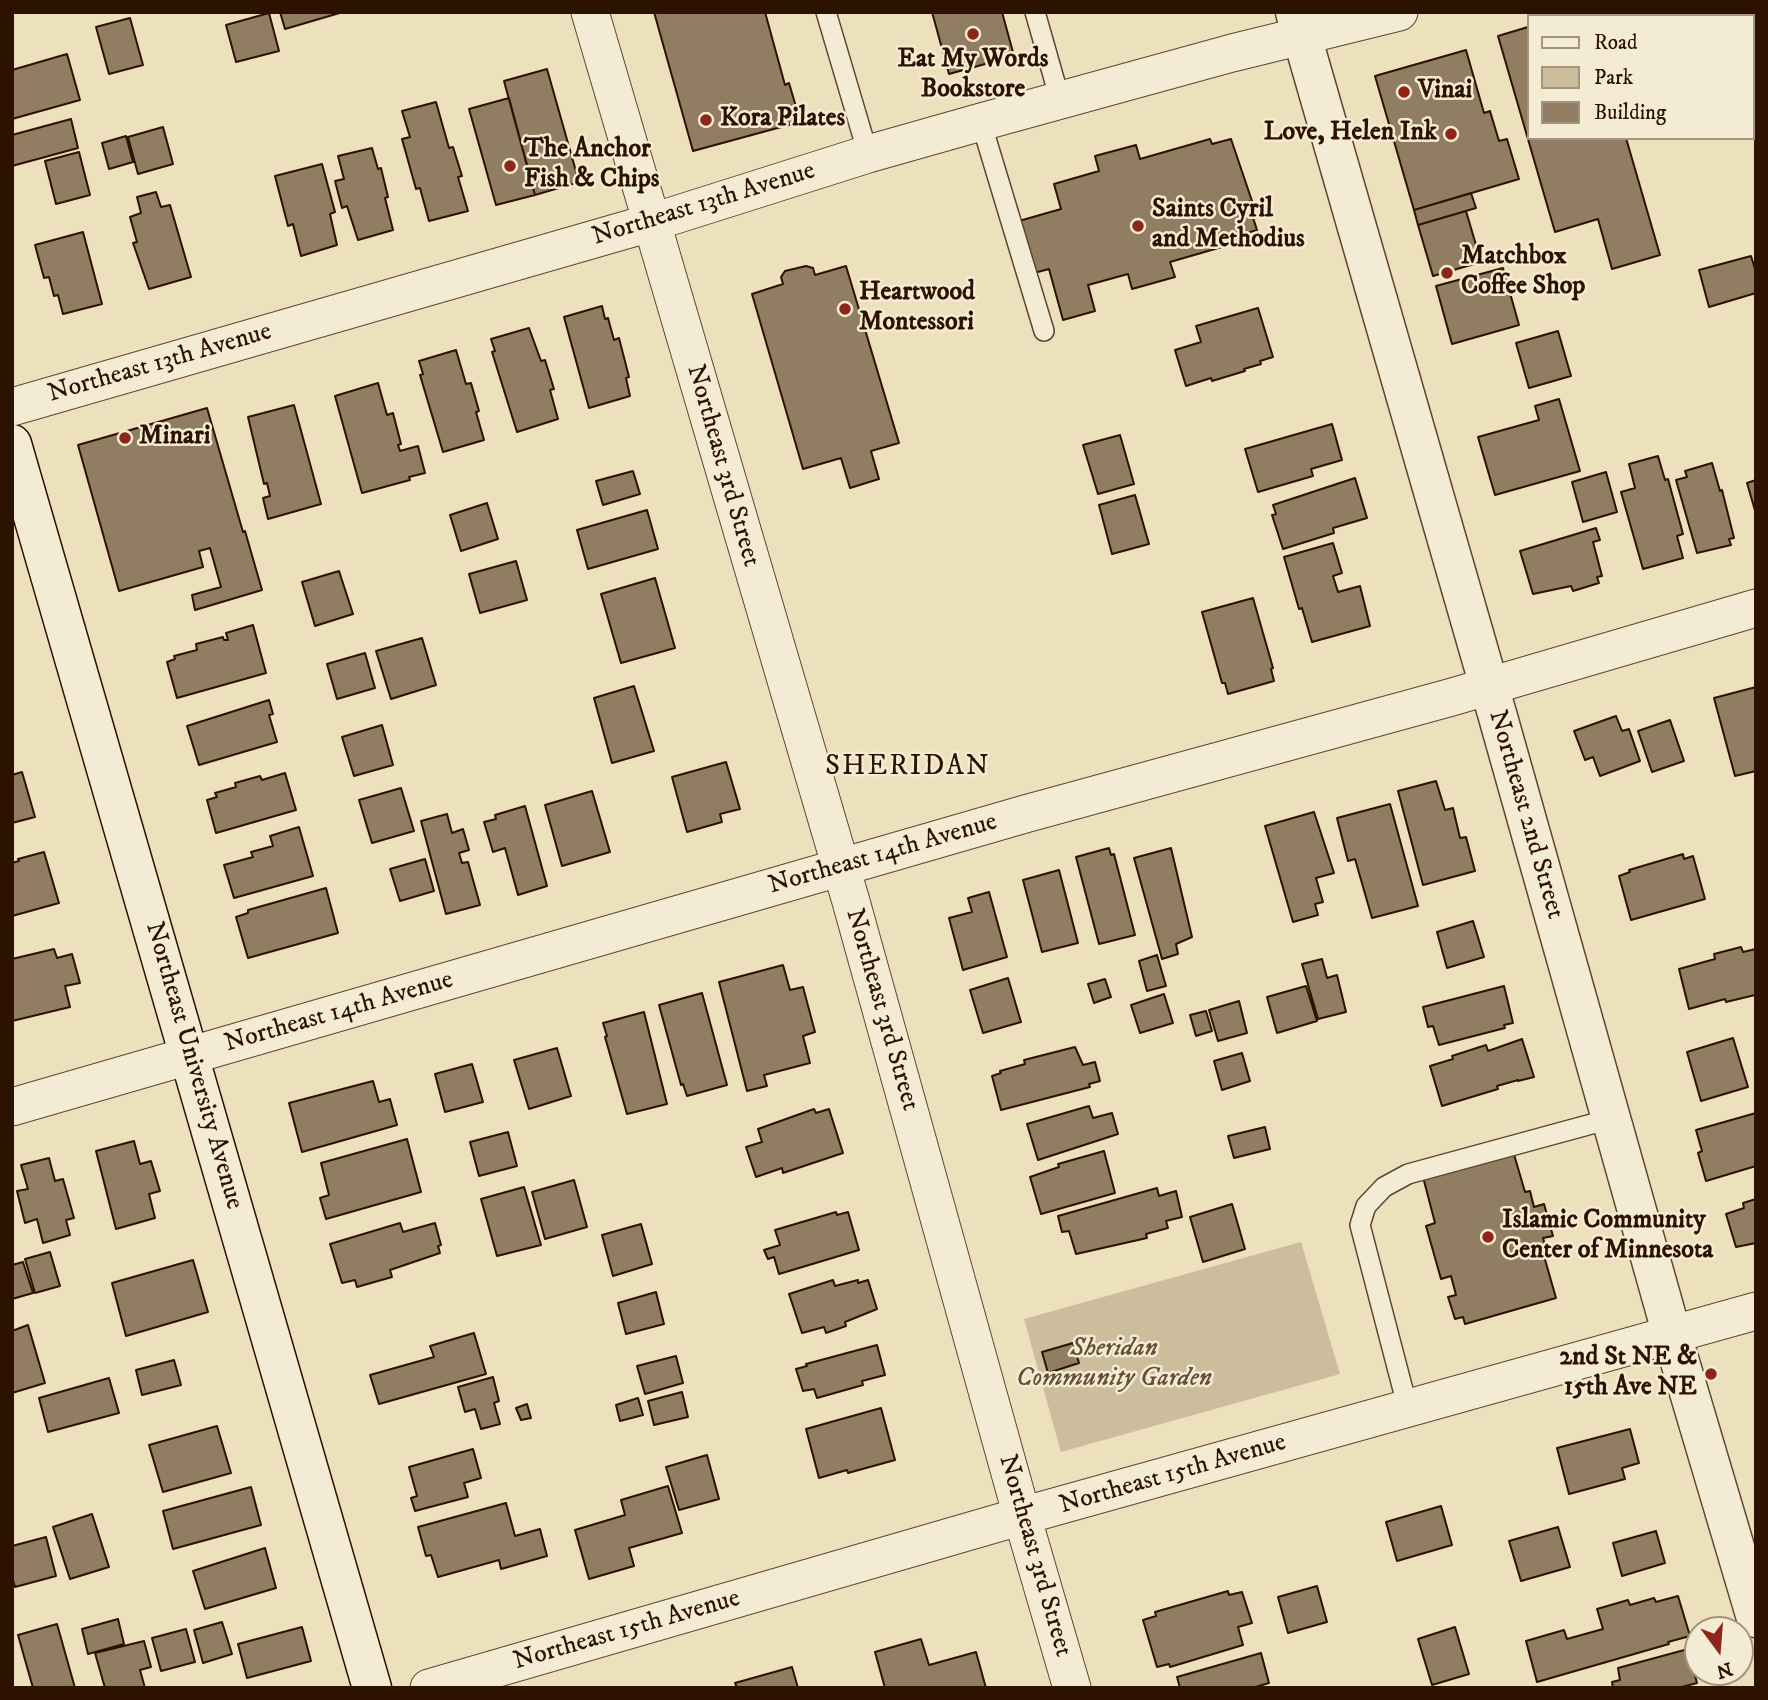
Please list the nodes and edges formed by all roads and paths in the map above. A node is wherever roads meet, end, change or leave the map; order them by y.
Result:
1 (590, 12) edge
2 (825, 12) edge
3 (1035, 12) edge
4 (1399, 12) edge
5 (1298, 25) edge
6 (1060, 100) junction
7 (981, 122) junction
8 (868, 154) junction
9 (650, 223) junction
10 (1044, 331) dead end
11 (12, 407) edge
12 (12, 444) edge
13 (1756, 608) edge
14 (1489, 686) junction
15 (840, 868) junction
16 (191, 1056) junction
17 (12, 1107) edge
18 (1611, 1119) junction
19 (1756, 1311) edge
20 (1672, 1335) junction
21 (1408, 1409) junction
22 (1022, 1517) junction
23 (1756, 1618) edge
24 (372, 1688) edge
25 (429, 1688) edge
26 (1072, 1688) edge

1 - 9 street, Northeast 3rd Street
2 - 8 lane
3 - 6 lane
4 - 5 street, Northeast 13th Avenue
5 - 6 street, Northeast 13th Avenue
5 - 14 street, Northeast 2nd Street
6 - 7 street, Northeast 13th Avenue
7 - 8 street, Northeast 13th Avenue
7 - 10 lane
8 - 9 street, Northeast 13th Avenue
9 - 11 street, Northeast 13th Avenue
9 - 15 street, Northeast 3rd Street
12 - 16 street, Northeast University Avenue
13 - 14 street, Northeast 14th Avenue
14 - 15 street, Northeast 14th Avenue
14 - 18 street, Northeast 2nd Street
15 - 16 street, Northeast 14th Avenue
15 - 22 street, Northeast 3rd Street
16 - 17 street, Northeast 14th Avenue
16 - 24 street, Northeast University Avenue
18 - 20 street, Northeast 2nd Street
18 - 21 lane
19 - 20 street, Northeast 15th Avenue
20 - 21 street, Northeast 15th Avenue
20 - 23 street, Northeast 2nd Street
21 - 22 street, Northeast 15th Avenue
22 - 25 street, Northeast 15th Avenue
22 - 26 street, Northeast 3rd Street

